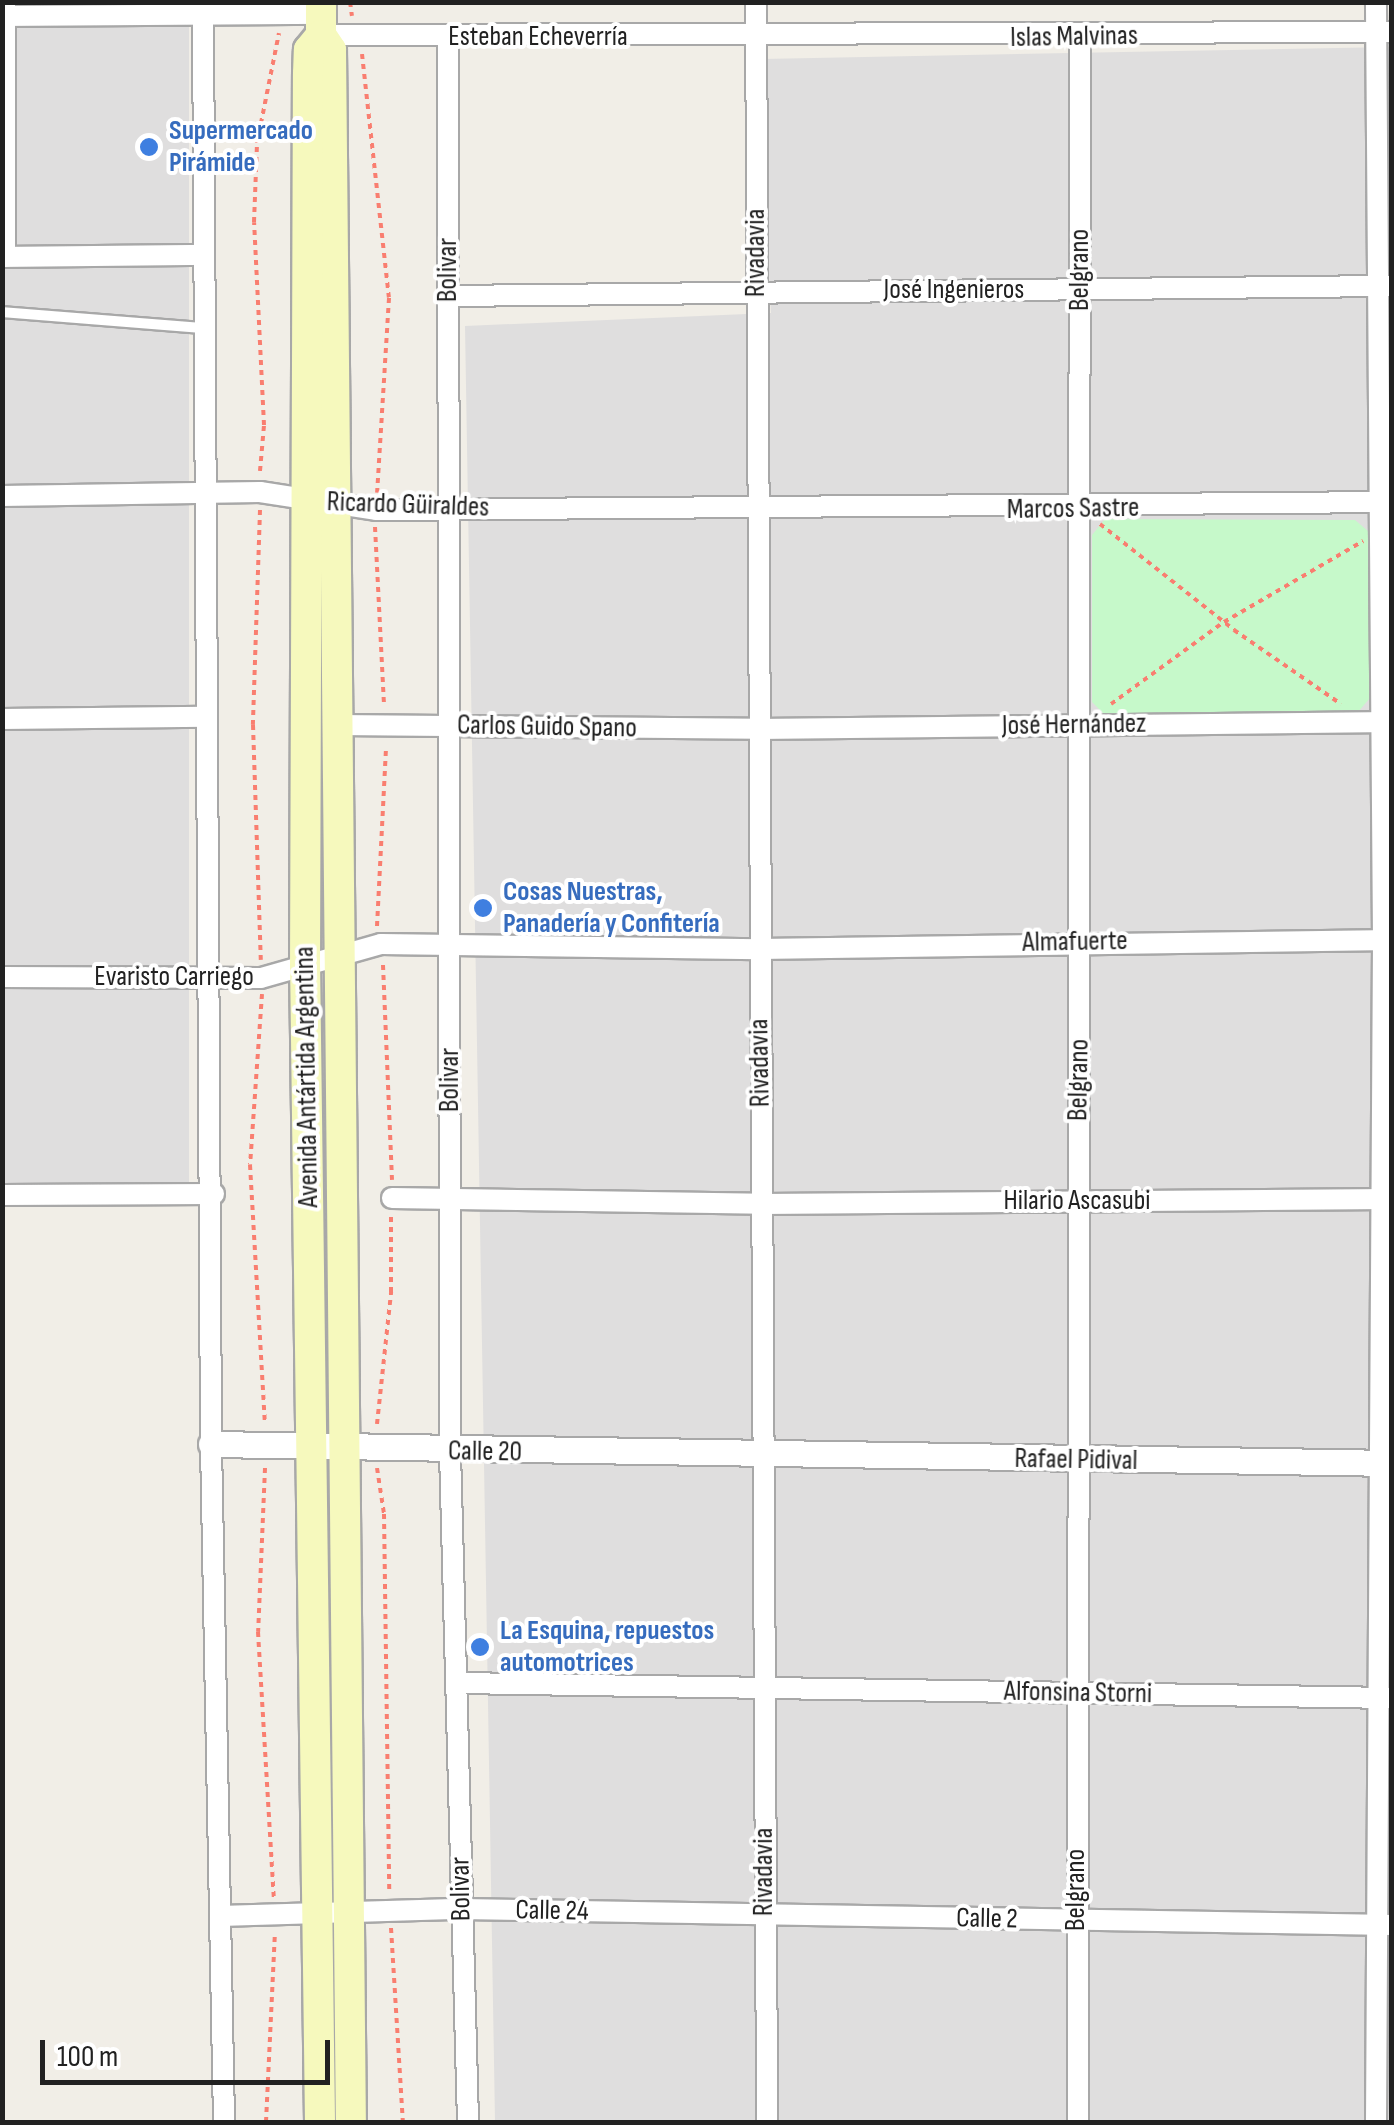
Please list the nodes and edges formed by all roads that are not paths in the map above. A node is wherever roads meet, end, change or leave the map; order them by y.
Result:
1 (756, 2) edge
2 (1376, 2) edge
3 (4, 11) edge
4 (203, 11) junction
5 (321, 17) edge
6 (1384, 32) edge
7 (448, 36) junction
8 (756, 38) junction
9 (1080, 38) junction
10 (204, 255) junction
11 (4, 257) edge
12 (1385, 286) edge
13 (756, 290) junction
14 (1079, 290) junction
15 (448, 296) junction
16 (2, 312) edge
17 (203, 328) junction
18 (201, 493) junction
19 (2, 496) edge
20 (1385, 502) edge
21 (321, 504) junction
22 (447, 508) junction
23 (755, 509) junction
24 (1082, 510) junction
25 (206, 716) junction
26 (2, 719) edge
27 (1381, 722) edge
28 (337, 725) junction
29 (1082, 725) junction
30 (449, 727) junction
31 (757, 729) junction
32 (1387, 940) edge
33 (1081, 941) junction
34 (450, 944) junction
35 (759, 949) junction
36 (339, 952) junction
37 (304, 968) junction
38 (2, 977) edge
39 (210, 978) junction
40 (214, 1194) junction
41 (2, 1195) edge
42 (392, 1198) road end
43 (1386, 1199) edge
44 (450, 1200) junction
45 (1078, 1201) junction
46 (762, 1204) junction
47 (210, 1444) junction
48 (326, 1447) junction
49 (450, 1452) junction
50 (760, 1456) junction
51 (1075, 1460) junction
52 (1384, 1463) edge
53 (458, 1684) junction
54 (764, 1689) junction
55 (1076, 1692) junction
56 (1385, 1698) edge
57 (462, 1908) junction
58 (348, 1911) junction
59 (315, 1912) junction
60 (220, 1916) junction
61 (764, 1916) junction
62 (1076, 1920) junction
63 (1383, 1925) edge
64 (224, 2122) edge
65 (320, 2122) edge
66 (351, 2122) edge
67 (468, 2122) edge
68 (767, 2122) edge
69 (1078, 2122) edge
70 (1376, 2122) edge

1 - 8 street, Rivadavia
2 - 6 street
3 - 4 street, Esteban Echeverría
3 - 11 street
4 - 5 street, Esteban Echeverría
4 - 10 street
5 - 7 street, Esteban Echeverría
5 - 21 main road, Avenida Antártida Argentina
6 - 9 street, Islas Malvinas
6 - 12 street
7 - 8 street, Esteban Echeverría
7 - 15 street, Bolivar
8 - 9 street, Islas Malvinas
8 - 13 street, Rivadavia
9 - 14 street, Belgrano
10 - 11 street
10 - 17 street
12 - 14 street, José Ingenieros
12 - 20 street
13 - 14 street, José Ingenieros
13 - 15 street, José Ingenieros
13 - 23 street, Rivadavia
14 - 24 street, Belgrano
15 - 22 street, Bolivar
16 - 17 lane
17 - 18 street
18 - 19 street, Ricardo Güiraldes
18 - 21 street, Ricardo Güiraldes
18 - 25 street
20 - 24 street, Marcos Sastre
20 - 27 street
21 - 22 street, Ricardo Güiraldes
21 - 28 main road, Avenida Antártida Argentina
21 - 37 main road, Avenida Antártida Argentina
22 - 23 street, Ricardo Güiraldes
22 - 30 street, Bolivar
23 - 24 street, Marcos Sastre
23 - 31 street, Rivadavia
24 - 29 street, Belgrano
25 - 26 street
25 - 39 street
27 - 29 street, José Hernández
27 - 32 street
28 - 30 street, Carlos Guido Spano
28 - 36 main road, Avenida Antártida Argentina
29 - 31 street, José Hernández
29 - 33 street, Belgrano
30 - 31 street, Carlos Guido Spano
30 - 34 street, Bolivar
31 - 35 street, Rivadavia
32 - 33 street, Almafuerte
32 - 43 street
33 - 35 street, Almafuerte
33 - 45 street, Belgrano
34 - 35 street, Evaristo Carriego
34 - 36 street, Evaristo Carriego
34 - 44 street, Bolivar
35 - 46 street, Rivadavia
36 - 37 street, Evaristo Carriego
36 - 48 main road, Avenida Antártida Argentina
37 - 39 street, Evaristo Carriego
37 - 48 main road, Avenida Antártida Argentina
38 - 39 street, Evaristo Carriego
39 - 40 street
40 - 41 street
40 - 47 street
42 - 44 street, Hilario Ascasubi
43 - 45 street, Hilario Ascasubi
43 - 52 street
44 - 46 street, Hilario Ascasubi
44 - 49 street, Bolivar
45 - 46 street, Hilario Ascasubi
45 - 51 street, Belgrano
46 - 50 street, Rivadavia
47 - 48 street, Calle 20
47 - 60 street
48 - 49 street, Calle 20
48 - 58 main road, Avenida Antártida Argentina
48 - 59 main road, Avenida Antártida Argentina
49 - 50 street, Calle 20
49 - 53 street, Bolivar
50 - 51 street, Rafael Pidival
50 - 54 street, Rivadavia
51 - 52 street, Rafael Pidival
51 - 55 street, Belgrano
52 - 56 street
53 - 54 street, Alfonsina Storni
53 - 57 street, Bolivar
54 - 55 street, Alfonsina Storni
54 - 61 street, Rivadavia
55 - 56 street, Alfonsina Storni
55 - 62 street, Belgrano
56 - 63 street
57 - 58 street, Calle 24
57 - 61 street, Calle 24
57 - 67 street, Bolivar
58 - 59 street, Calle 24
58 - 66 main road, Avenida Antártida Argentina
59 - 60 street, Calle 24
59 - 65 main road, Avenida Antártida Argentina
60 - 64 street
61 - 62 street, Calle 2
61 - 68 street, Rivadavia
62 - 63 street, Calle 2
62 - 69 street, Belgrano
63 - 70 street

